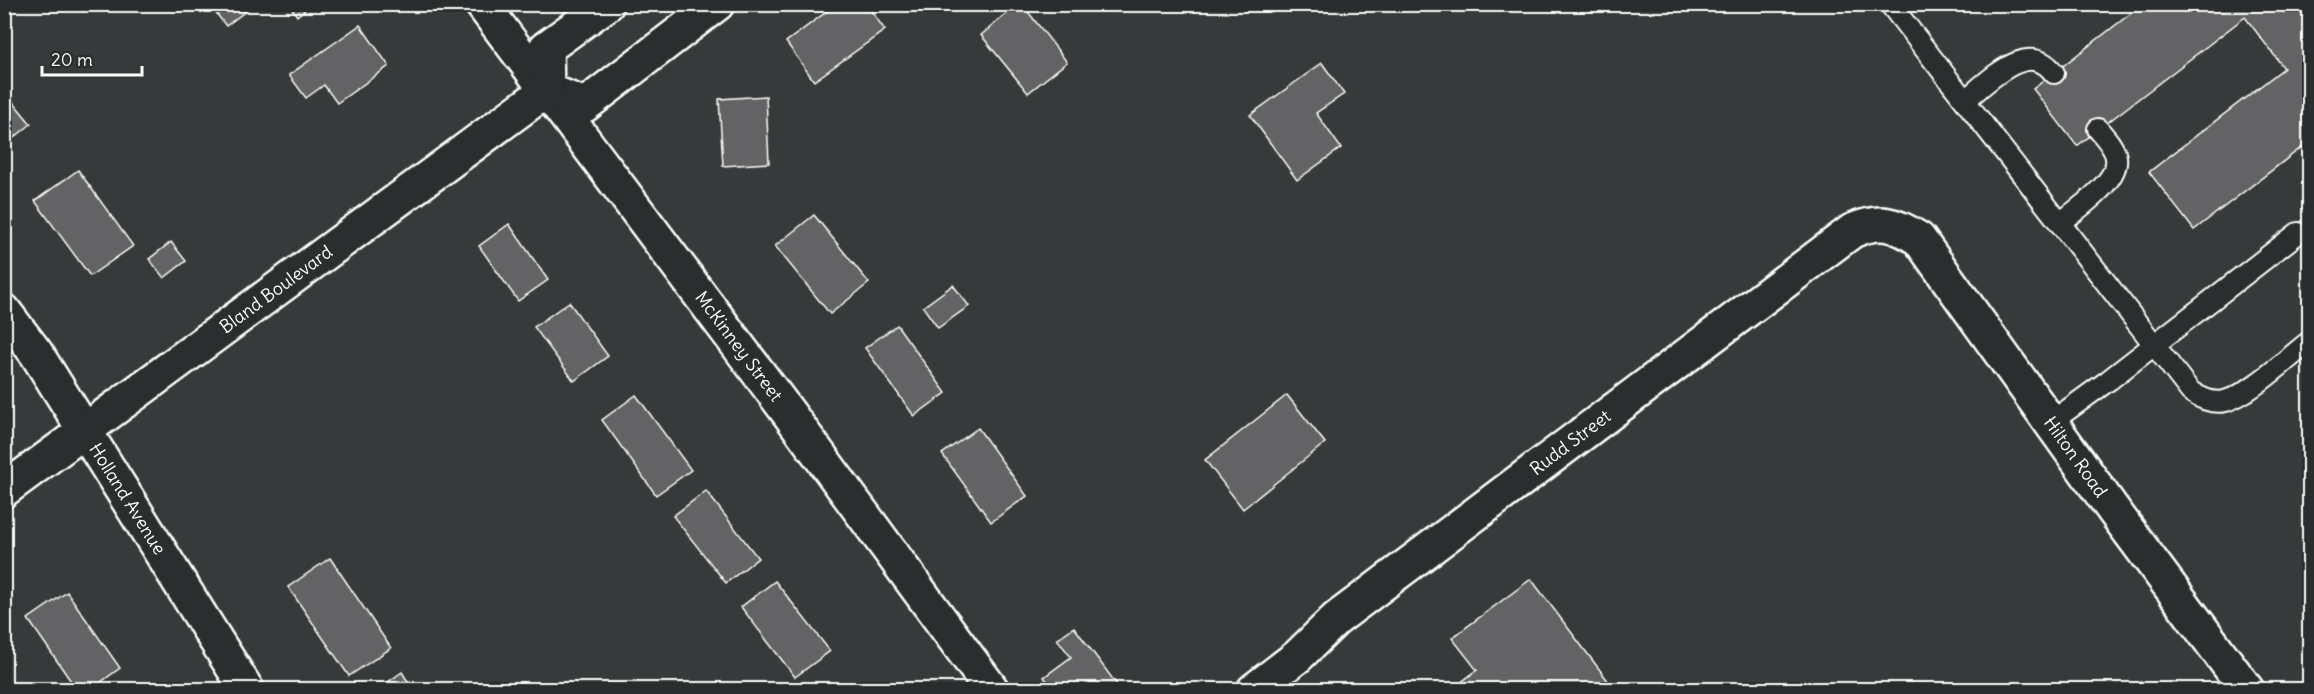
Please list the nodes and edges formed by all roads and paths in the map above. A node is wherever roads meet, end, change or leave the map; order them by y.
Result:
1 (482, 4) edge
2 (606, 4) edge
3 (717, 4) edge
4 (1890, 4) edge
5 (2054, 73) dead end
6 (547, 90) junction
7 (1965, 99) junction
8 (2098, 129) dead end
9 (2060, 223) junction
10 (1901, 227) joint
11 (2298, 233) dead end
12 (4, 311) edge
13 (2310, 341) edge
14 (2155, 344) junction
15 (2051, 422) junction
16 (84, 430) junction
17 (4, 490) edge
18 (247, 690) edge
19 (992, 690) edge
20 (1254, 690) edge
21 (2247, 690) edge

1 - 6 street, McKinney Street
2 - 6 street
3 - 6 street
4 - 7 lane
5 - 7 lane
6 - 16 street, Bland Boulevard
6 - 19 street, McKinney Street
7 - 9 lane
8 - 9 lane
9 - 14 lane
10 - 15 street, Hilton Road
10 - 20 street, Rudd Street
11 - 14 lane
12 - 16 street, Holland Avenue
13 - 14 lane
14 - 15 lane
15 - 21 street, Hilton Road
16 - 17 street, Bland Boulevard
16 - 18 street, Holland Avenue

